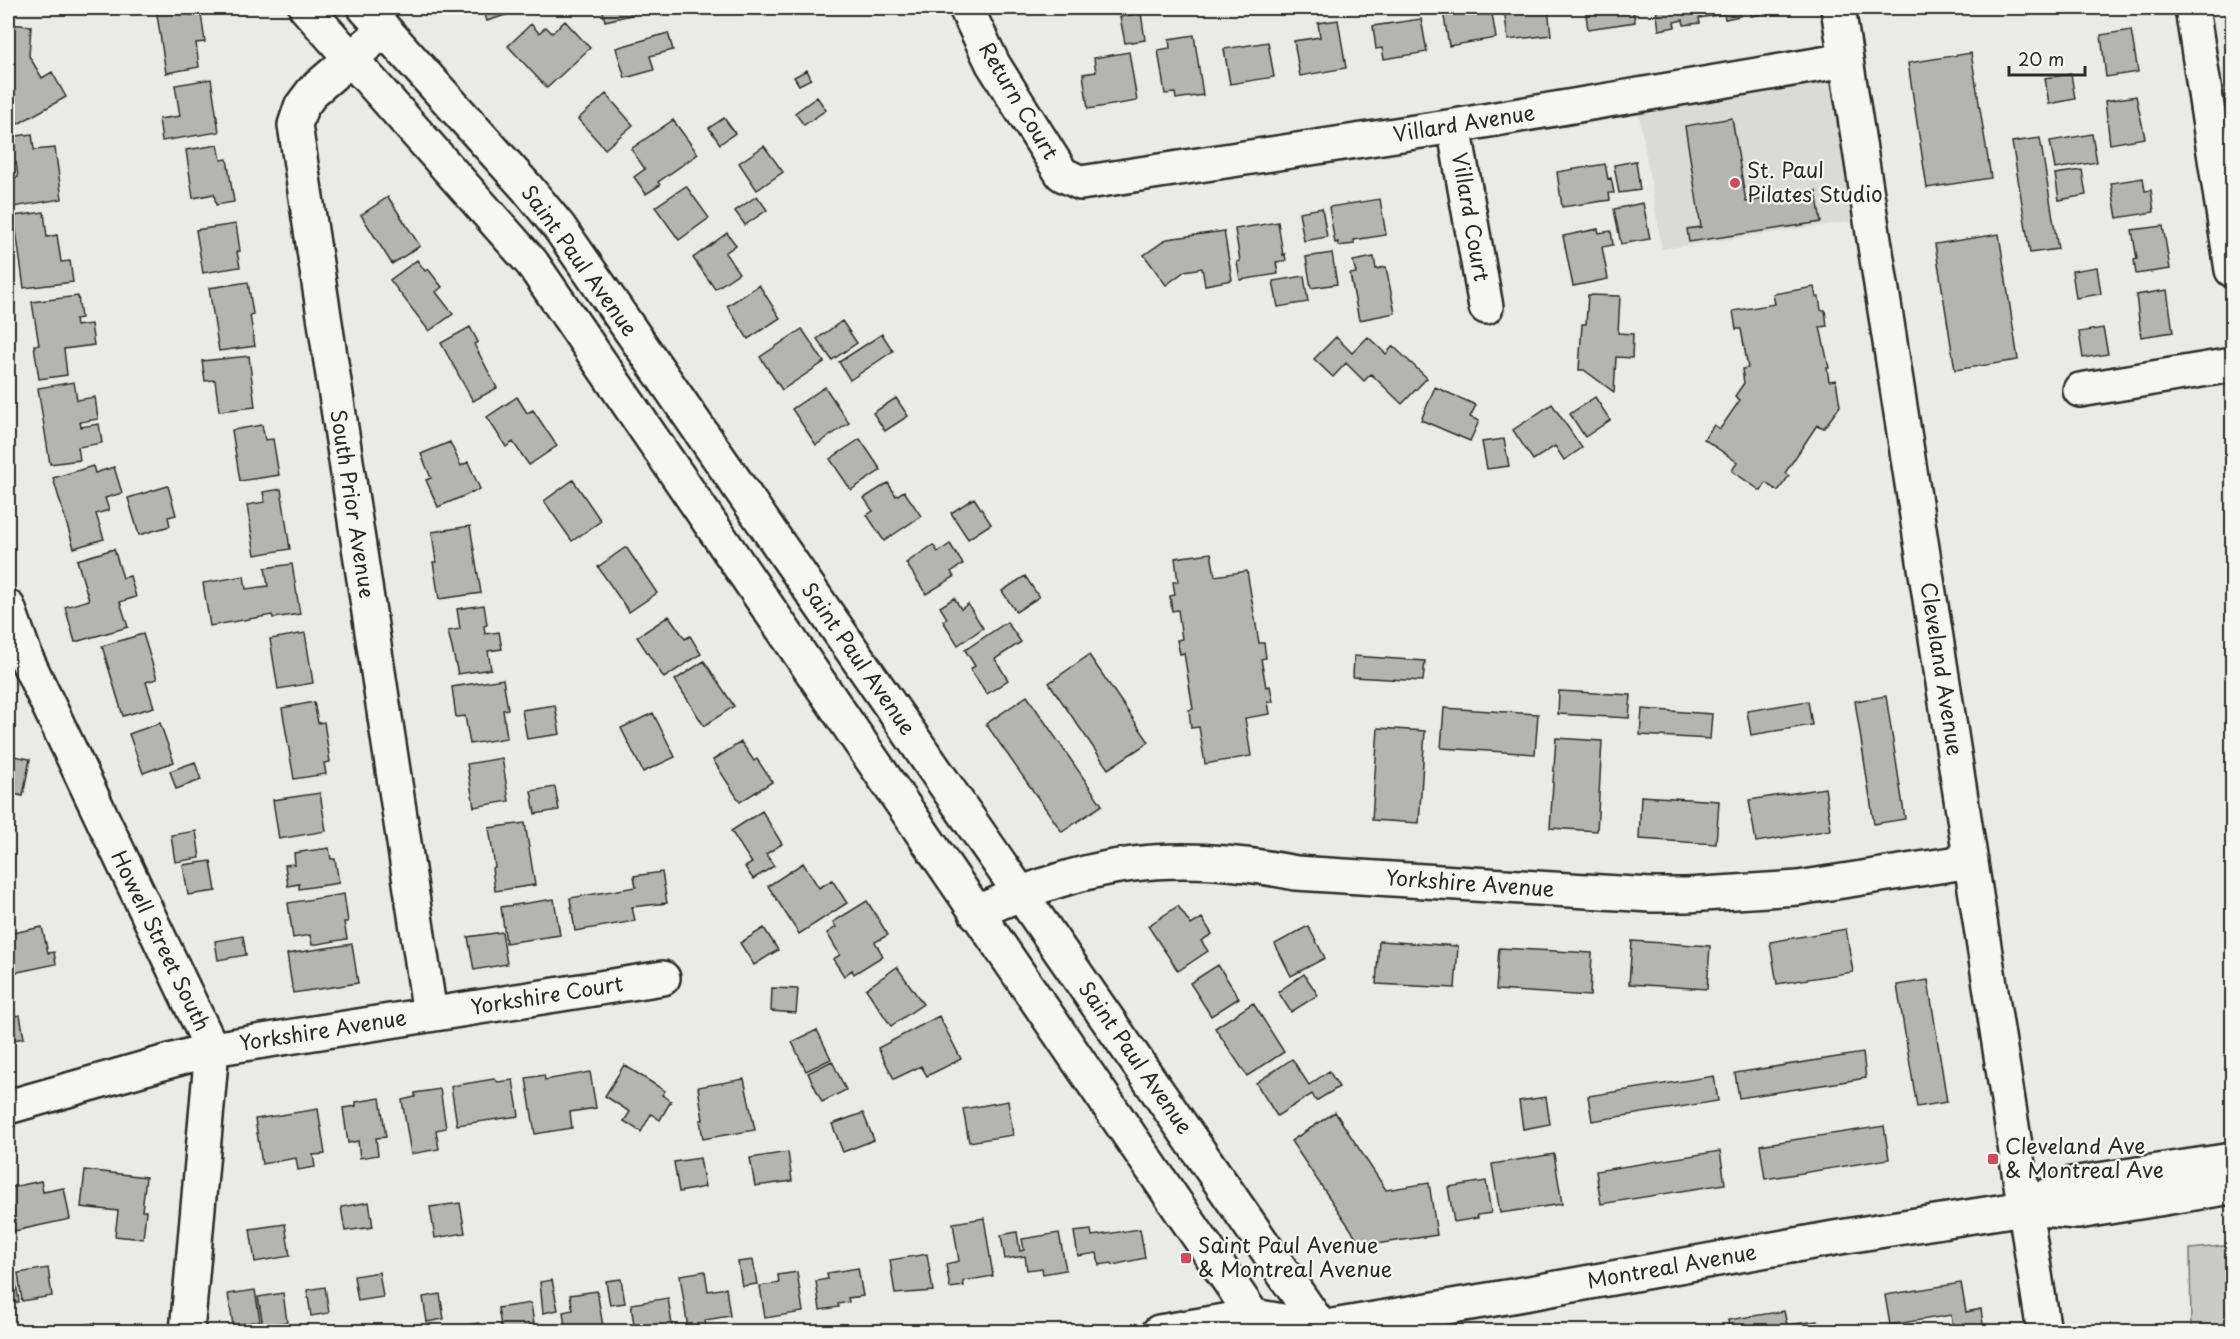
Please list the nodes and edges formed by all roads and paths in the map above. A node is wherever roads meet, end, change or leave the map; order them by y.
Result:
1 (306, 8) edge
2 (966, 8) edge
3 (1838, 8) edge
4 (2192, 8) edge
5 (374, 19) edge
6 (351, 58) junction
7 (1846, 60) junction
8 (1454, 126) junction
9 (1082, 183) joint
10 (2232, 270) edge
11 (1486, 307) dead end
12 (2232, 365) edge
13 (2080, 390) dead end
14 (8, 608) edge
15 (17, 648) edge
16 (1971, 861) junction
17 (1020, 892) junction
18 (976, 913) junction
19 (663, 978) dead end
20 (430, 1014) junction
21 (212, 1049) junction
22 (8, 1107) edge
23 (2232, 1160) edge
24 (2232, 1187) edge
25 (2024, 1208) junction
26 (1259, 1324) edge
27 (1319, 1330) edge
28 (187, 1332) edge
29 (1160, 1332) edge
30 (2044, 1332) edge

1 - 6 street, Saint Paul Avenue
2 - 9 street, Return Court
3 - 7 street, Cleveland Avenue
4 - 10 street
5 - 6 street, South Prior Avenue
5 - 17 street, Saint Paul Avenue
6 - 18 street, Saint Paul Avenue
6 - 20 street, South Prior Avenue
7 - 8 street, Villard Avenue
7 - 16 street, Cleveland Avenue
8 - 9 street, Villard Avenue
8 - 11 street, Villard Court
12 - 13 street
14 - 15 street, Howell Street South
15 - 21 street, Howell Street South
16 - 17 street, Yorkshire Avenue
16 - 25 street, Cleveland Avenue
17 - 18 street, Yorkshire Avenue
17 - 27 street, Saint Paul Avenue
18 - 26 street, Saint Paul Avenue
19 - 20 street, Yorkshire Court
20 - 21 street, Yorkshire Avenue
21 - 22 street, Yorkshire Avenue
21 - 28 street, Howell Street South
23 - 25 street, Montreal Avenue
24 - 25 street, Montreal Avenue
25 - 27 street, Montreal Avenue
25 - 30 street, Cleveland Avenue
26 - 27 street, Montreal Avenue
26 - 29 street, Montreal Avenue

